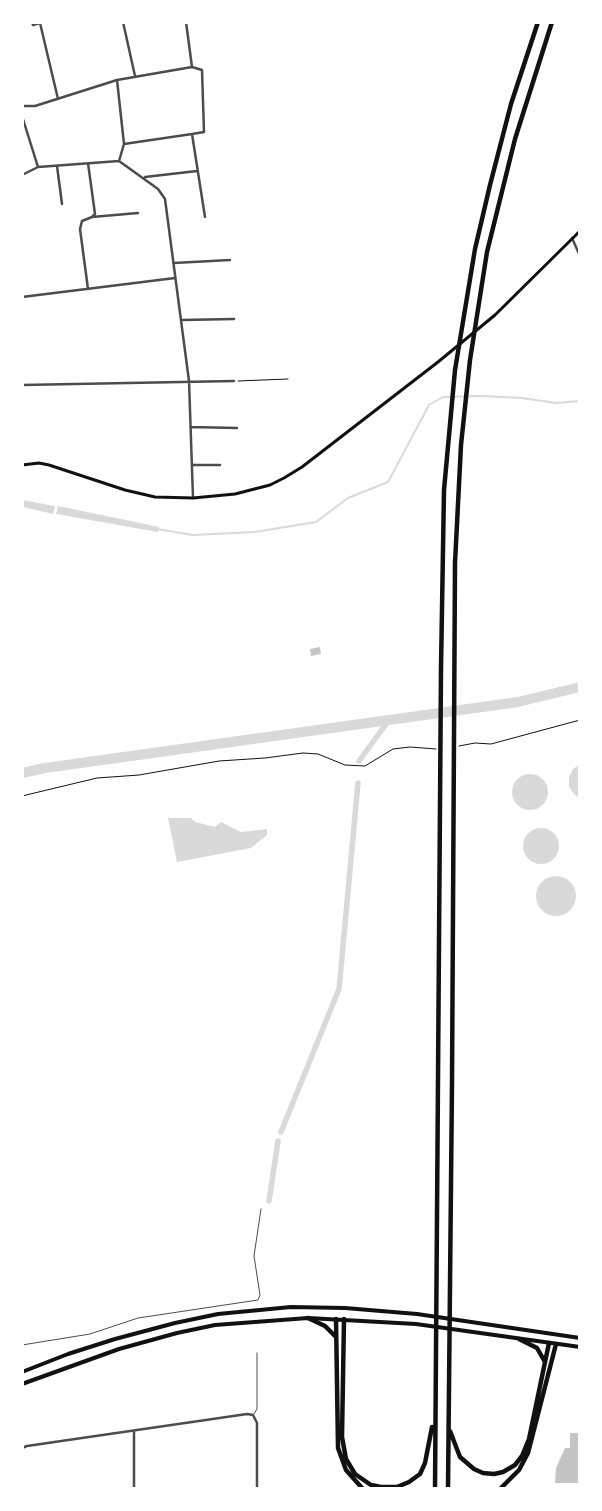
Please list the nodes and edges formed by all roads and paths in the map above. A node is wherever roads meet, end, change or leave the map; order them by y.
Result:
1 (32, 22) edge
2 (123, 22) edge
3 (186, 22) edge
4 (538, 22) edge
5 (552, 22) edge
6 (192, 67) junction
7 (135, 76) junction
8 (117, 80) junction
9 (58, 99) junction
10 (22, 106) edge
11 (22, 116) edge
12 (192, 134) junction
13 (124, 144) junction
14 (119, 161) junction
15 (88, 163) junction
16 (57, 166) junction
17 (38, 167) junction
18 (197, 171) junction
19 (22, 175) edge
20 (143, 178) junction
21 (62, 204) dead end
22 (138, 214) dead end
23 (205, 217) dead end
24 (92, 218) junction
25 (580, 231) edge
26 (572, 238) junction
27 (580, 256) edge
28 (230, 260) dead end
29 (174, 263) junction
30 (175, 278) junction
31 (88, 289) junction
32 (22, 297) edge
33 (234, 319) dead end
34 (182, 320) junction
35 (288, 379) dead end
36 (188, 381) junction
37 (234, 381) joint
38 (22, 385) edge
39 (191, 426) junction
40 (238, 428) dead end
41 (22, 465) edge
42 (193, 465) junction
43 (220, 465) dead end
44 (193, 498) junction
45 (580, 720) edge
46 (458, 746) dead end
47 (442, 750) dead end
48 (22, 796) edge
49 (261, 1209) dead end
50 (336, 1308) junction
51 (345, 1308) junction
52 (308, 1318) junction
53 (336, 1318) junction
54 (344, 1319) junction
55 (553, 1334) junction
56 (335, 1338) junction
57 (580, 1338) edge
58 (519, 1339) junction
59 (549, 1343) junction
60 (556, 1344) junction
61 (22, 1346) edge
62 (580, 1347) edge
63 (257, 1353) dead end
64 (545, 1363) junction
65 (22, 1372) edge
66 (22, 1384) edge
67 (435, 1413) junction
68 (253, 1416) junction
69 (448, 1428) junction
70 (134, 1431) junction
71 (22, 1448) edge
72 (134, 1488) edge
73 (257, 1488) edge
74 (362, 1488) edge
75 (434, 1488) edge
76 (448, 1488) edge
77 (501, 1488) edge

1 - 9 street
2 - 7 street
3 - 6 street
4 - 67 highway
5 - 69 highway
6 - 7 street
6 - 12 street
7 - 8 street
8 - 9 street
8 - 13 street
9 - 10 street
11 - 17 street
12 - 13 street
12 - 18 street
13 - 14 street
14 - 15 street
14 - 20 street
15 - 16 street
15 - 24 street
16 - 17 street
16 - 21 street
17 - 19 street
18 - 20 street
18 - 23 street
20 - 29 street
22 - 24 street
24 - 31 street
25 - 26 main road
26 - 27 street
26 - 44 main road
28 - 29 street
29 - 30 street
30 - 31 street
30 - 34 street
31 - 32 street
33 - 34 street
34 - 36 street
35 - 37 path
36 - 37 street
36 - 38 street
36 - 39 street
39 - 40 street
39 - 42 street
41 - 44 main road
42 - 43 street
42 - 44 street
45 - 46 path
47 - 48 path
49 - 61 lane
50 - 51 main road
50 - 53 main road
50 - 65 main road
51 - 54 main road
51 - 55 main road
52 - 53 main road
52 - 56 highway
52 - 66 main road
53 - 54 main road
53 - 56 highway
54 - 58 main road
54 - 67 highway
55 - 57 main road
55 - 59 main road
55 - 60 main road
56 - 74 highway
58 - 59 main road
58 - 64 highway
59 - 60 main road
59 - 64 highway
60 - 62 main road
60 - 77 highway
63 - 68 lane
64 - 69 highway
67 - 75 highway
68 - 70 street
68 - 73 street
69 - 76 highway
70 - 71 street
70 - 72 street

